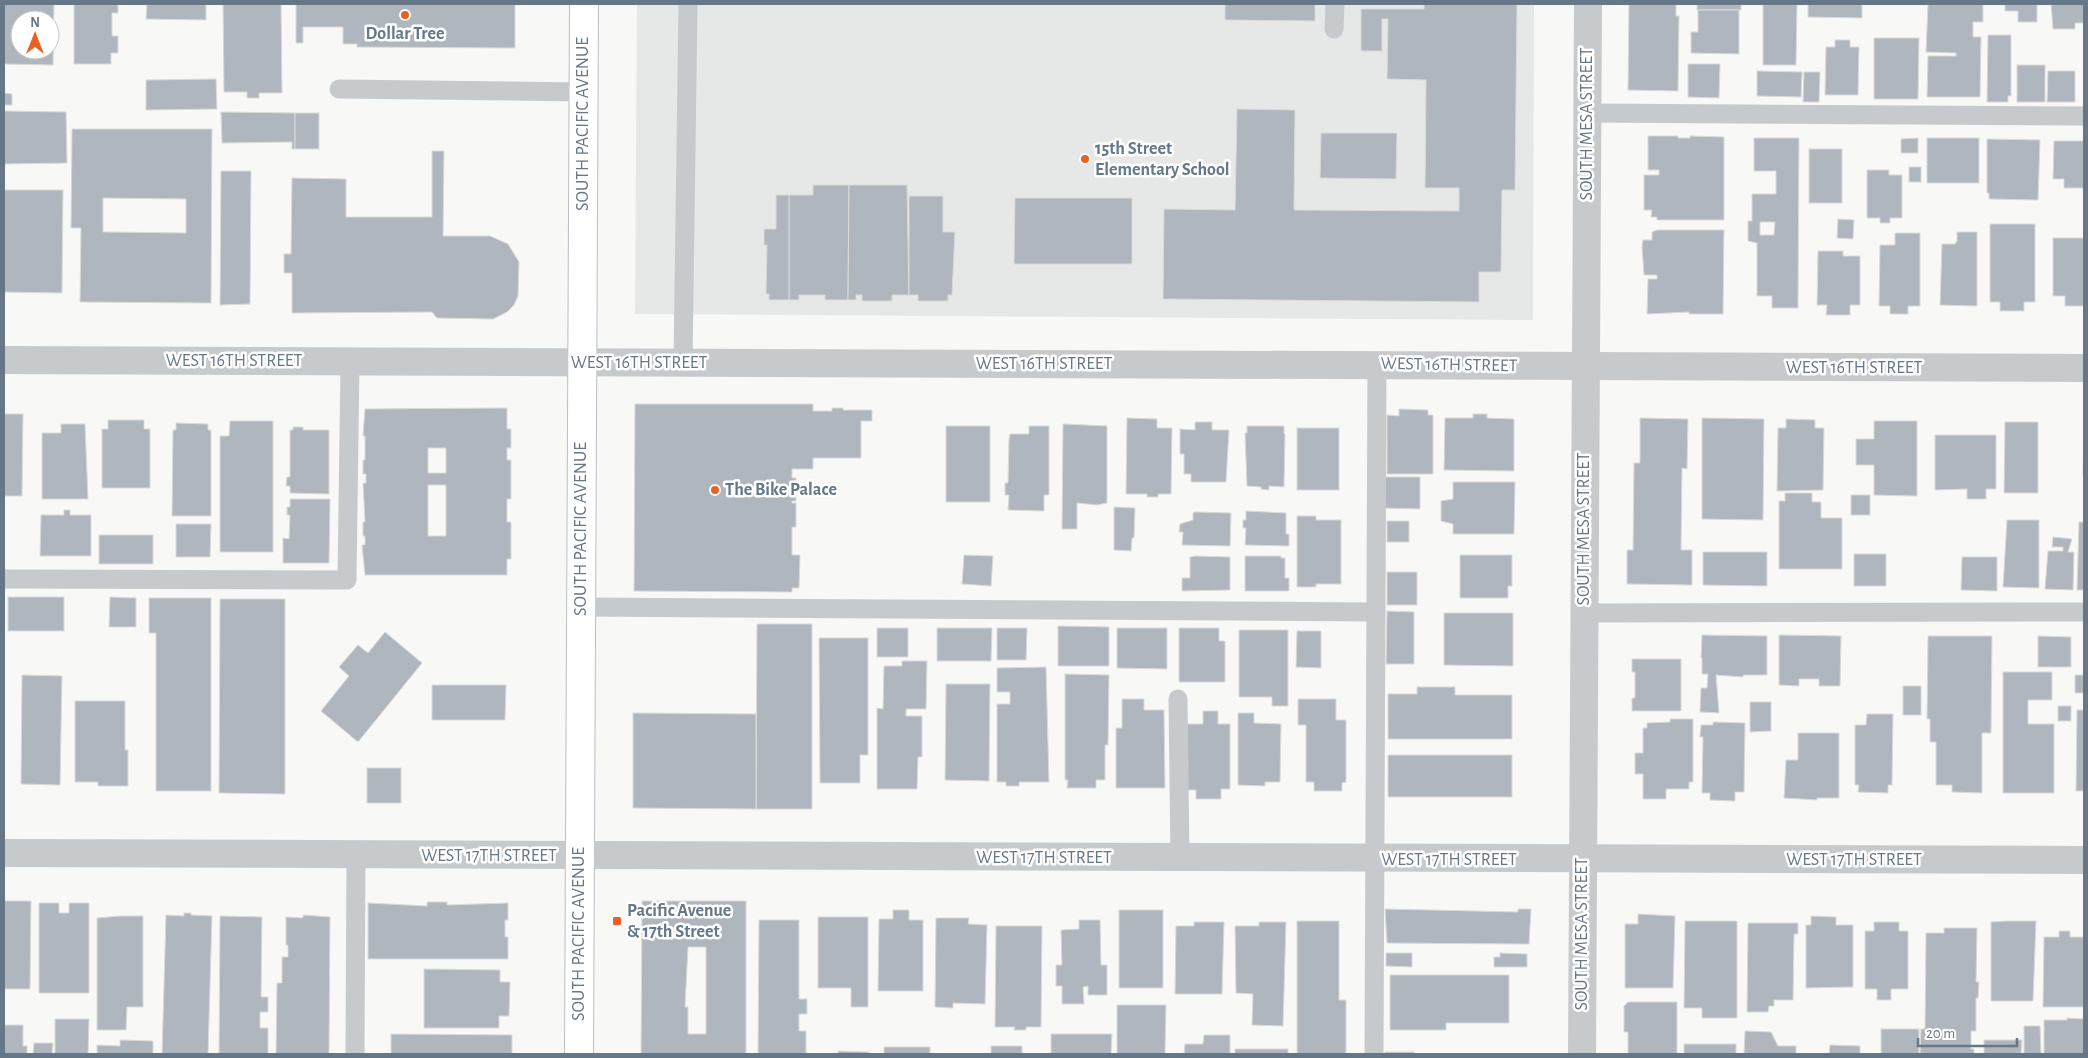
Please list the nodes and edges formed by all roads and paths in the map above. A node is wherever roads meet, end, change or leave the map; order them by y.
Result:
1 (584, 4) edge
2 (688, 4) edge
3 (1335, 4) edge
4 (1588, 4) edge
5 (1334, 29) dead end
6 (340, 89) dead end
7 (584, 92) junction
8 (1587, 113) junction
9 (2084, 116) edge
10 (4, 360) edge
11 (350, 362) junction
12 (582, 363) junction
13 (683, 363) junction
14 (1377, 364) junction
15 (1586, 367) junction
16 (2084, 368) edge
17 (4, 579) edge
18 (581, 607) junction
19 (1376, 612) junction
20 (2084, 612) edge
21 (1584, 614) junction
22 (1178, 699) dead end
23 (4, 853) edge
24 (356, 855) junction
25 (579, 856) junction
26 (1180, 859) junction
27 (1374, 859) junction
28 (1582, 860) junction
29 (2084, 860) edge
30 (355, 1054) edge
31 (579, 1054) edge
32 (1374, 1054) edge
33 (1582, 1054) edge

1 - 7 main road, SOUTH PACIFIC AVENUE
2 - 13 lane
3 - 5 lane
4 - 8 street, SOUTH MESA STREET
6 - 7 lane
7 - 12 main road, SOUTH PACIFIC AVENUE
8 - 9 lane
8 - 15 street, SOUTH MESA STREET
10 - 11 street, WEST 16TH STREET
11 - 12 street, WEST 16TH STREET
11 - 17 lane
12 - 13 street, WEST 16TH STREET
12 - 18 main road, SOUTH PACIFIC AVENUE
13 - 14 street, WEST 16TH STREET
14 - 15 street, WEST 16TH STREET
14 - 19 lane
15 - 16 street, WEST 16TH STREET
15 - 21 street, SOUTH MESA STREET
18 - 19 lane
18 - 25 main road, SOUTH PACIFIC AVENUE
19 - 27 lane
20 - 21 lane
21 - 28 street, SOUTH MESA STREET
22 - 26 lane
23 - 24 street, WEST 17TH STREET
24 - 25 street, WEST 17TH STREET
24 - 30 lane
25 - 26 street, WEST 17TH STREET
25 - 31 main road, SOUTH PACIFIC AVENUE
26 - 27 street, WEST 17TH STREET
27 - 28 street, WEST 17TH STREET
27 - 32 lane
28 - 29 street, WEST 17TH STREET
28 - 33 street, SOUTH MESA STREET

